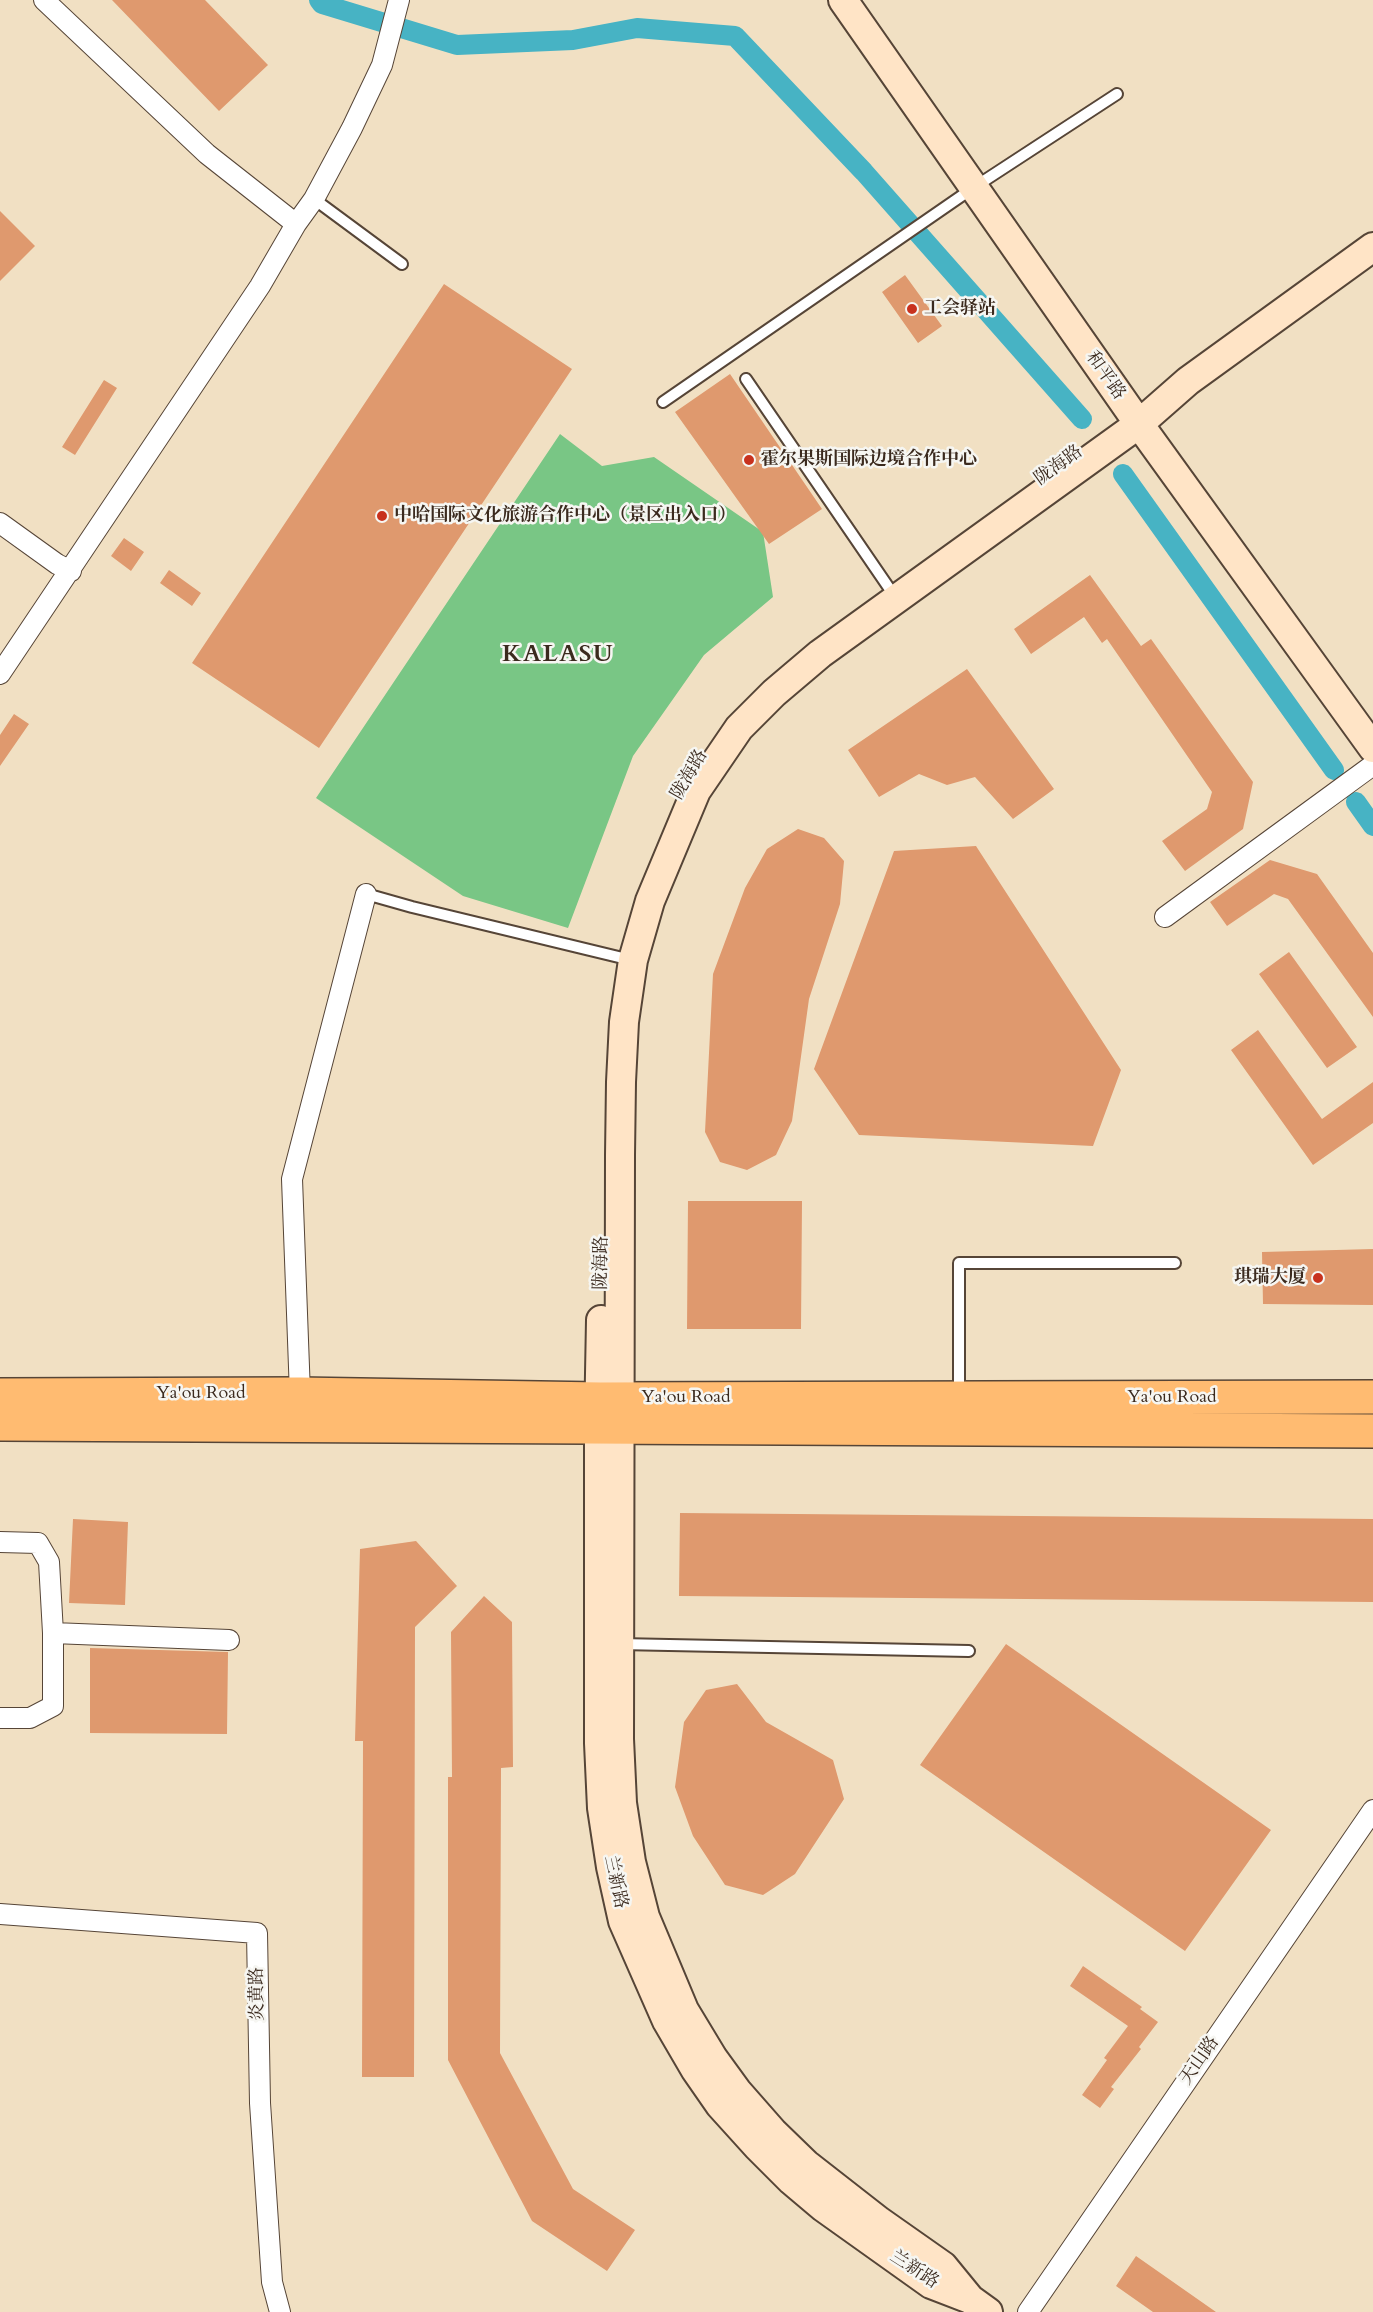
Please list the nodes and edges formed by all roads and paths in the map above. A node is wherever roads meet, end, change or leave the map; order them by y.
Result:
1 (44, 0) edge
2 (399, 0) edge
3 (843, 0) edge
4 (1117, 94) dead end
5 (973, 188) junction
6 (314, 199) junction
7 (296, 224) junction
8 (1373, 247) edge
9 (402, 264) dead end
10 (746, 379) dead end
11 (663, 402) dead end
12 (1135, 419) junction
13 (0, 523) edge
14 (71, 571) junction
15 (889, 588) junction
16 (0, 674) edge
17 (1373, 748) edge
18 (1373, 765) edge
19 (366, 894) joint
20 (1165, 917) dead end
21 (624, 958) junction
22 (1175, 1263) dead end
23 (300, 1394) junction
24 (0, 1395) edge
25 (1373, 1397) edge
26 (959, 1400) junction
27 (610, 1413) junction
28 (0, 1424) edge
29 (1373, 1431) edge
30 (0, 1542) edge
31 (53, 1632) junction
32 (229, 1641) dead end
33 (609, 1644) junction
34 (969, 1651) dead end
35 (0, 1718) edge
36 (1373, 1810) edge
37 (0, 1914) edge
38 (979, 2305) edge
39 (280, 2312) edge
40 (1028, 2312) edge

1 - 7 street
2 - 6 street
3 - 5 street, 和平路
4 - 5 lane
5 - 11 lane
5 - 12 street, 和平路
6 - 7 street
6 - 9 lane
7 - 14 street
8 - 12 street, 陇海路
10 - 15 lane
12 - 15 street, 陇海路
12 - 17 street, 和平路
12 - 21 street, 陇海路
13 - 14 street
14 - 16 street
15 - 21 street, 陇海路
18 - 20 street
19 - 21 lane
19 - 23 street
21 - 27 street, 陇海路
22 - 26 lane
23 - 24 highway, Ya'ou Road
23 - 27 highway, Ya'ou Road
25 - 26 highway, Ya'ou Road
26 - 27 highway, Ya'ou Road
27 - 28 highway, Ya'ou Road
27 - 29 highway, Ya'ou Road
27 - 33 street, 兰新路
30 - 31 street
31 - 32 street
31 - 35 street
33 - 34 lane
33 - 38 street, 兰新路
36 - 40 street, 天山路
37 - 39 street, 炎黄路

